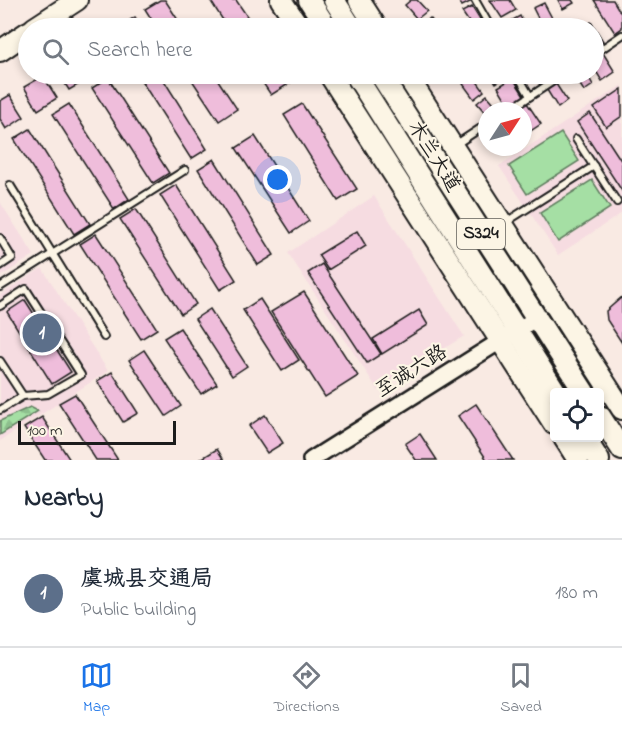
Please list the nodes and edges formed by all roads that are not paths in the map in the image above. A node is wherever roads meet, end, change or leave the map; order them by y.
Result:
1 (77, 0) edge
2 (281, 0) edge
3 (309, 0) edge
4 (334, 0) edge
5 (359, 0) edge
6 (476, 0) edge
7 (49, 18) edge
8 (293, 18) edge
9 (321, 18) edge
10 (346, 18) edge
11 (371, 18) edge
12 (486, 18) edge
13 (622, 35) edge
14 (18, 39) edge
15 (604, 47) edge
16 (0, 51) edge
17 (336, 84) edge
18 (361, 84) edge
19 (386, 84) edge
20 (412, 84) edge
21 (523, 84) edge
22 (549, 84) edge
23 (530, 96) junction
24 (521, 102) edge
25 (478, 130) edge
26 (576, 139) dead end
27 (453, 147) junction
28 (594, 166) junction
29 (185, 170) dead end
30 (10, 185) dead end
31 (617, 202) dead end
32 (503, 224) junction
33 (0, 238) edge
34 (52, 254) junction
35 (0, 266) edge
36 (0, 287) edge
37 (0, 306) edge
38 (535, 319) junction
39 (508, 335) junction
40 (104, 337) dead end
41 (0, 361) edge
42 (552, 388) edge
43 (581, 388) edge
44 (23, 396) junction
45 (622, 409) edge
46 (0, 410) edge
47 (550, 415) edge
48 (604, 422) edge
49 (567, 442) edge
50 (588, 442) edge
51 (622, 450) edge
52 (311, 460) edge
53 (578, 460) edge
54 (599, 460) edge

1 - 7 main road
2 - 8 main road
3 - 9 main road
4 - 10 main road
5 - 11 main road
6 - 12 lane
13 - 15 lane
14 - 16 main road
17 - 39 main road
18 - 39 main road, 木兰大道 / S324
19 - 38 main road, 木兰大道 / S324
20 - 27 main road
21 - 23 lane
22 - 23 lane
23 - 24 lane
25 - 27 lane
26 - 28 lane
27 - 32 main road
28 - 31 lane
28 - 32 lane
29 - 34 lane
30 - 34 lane
32 - 45 main road
33 - 35 lane
34 - 36 lane
34 - 40 lane
37 - 44 lane
38 - 39 street, 至诚六路
38 - 43 main road, 木兰大道 / S324
39 - 42 main road, 木兰大道 / S324
39 - 47 main road
39 - 52 street, 至诚六路
41 - 44 lane
44 - 46 lane
48 - 51 main road
49 - 53 main road
50 - 54 main road

